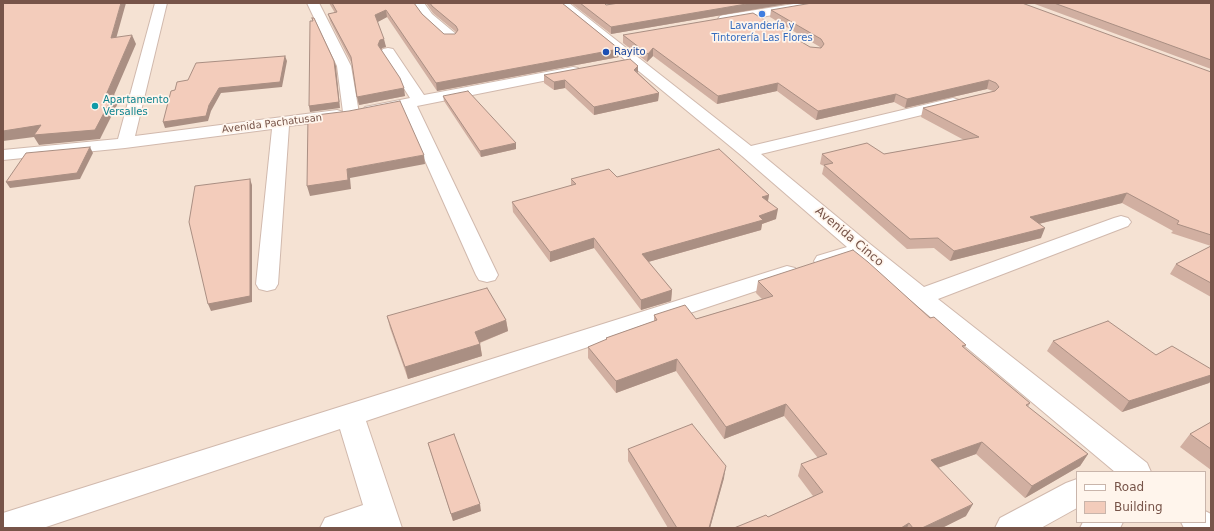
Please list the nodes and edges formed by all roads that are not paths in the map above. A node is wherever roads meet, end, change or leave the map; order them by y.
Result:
1 (161, 3) edge
2 (313, 3) edge
3 (418, 3) edge
4 (562, 3) edge
5 (822, 3) edge
6 (753, 14) junction
7 (709, 22) edge
8 (767, 22) edge
9 (451, 38) edge
10 (388, 52) dead end
11 (586, 68) edge
12 (971, 99) edge
13 (414, 102) junction
14 (351, 113) junction
15 (281, 122) junction
16 (125, 143) junction
17 (748, 152) junction
18 (3, 155) edge
19 (1121, 222) dead end
20 (862, 248) junction
21 (487, 275) dead end
22 (267, 284) dead end
23 (920, 297) junction
24 (350, 415) junction
25 (1126, 470) edge
26 (1076, 493) edge
27 (384, 520) edge
28 (1105, 523) edge
29 (3, 527) edge
30 (336, 528) edge
31 (1011, 528) edge
32 (1096, 528) edge

1 - 16 street
2 - 14 street
3 - 9 street
4 - 17 street, Avenida Cinco
5 - 6 street
6 - 7 street
6 - 8 street
10 - 13 street
11 - 13 street, Avenida Pachatusan
12 - 17 street
13 - 14 street, Avenida Pachatusan
13 - 21 street
14 - 15 street, Avenida Pachatusan
15 - 16 street, Avenida Pachatusan
15 - 22 street
16 - 18 street, Avenida Pachatusan
17 - 20 street, Avenida Cinco
19 - 23 street
20 - 23 street, Avenida Cinco
20 - 24 street
23 - 25 street, Avenida Cinco
24 - 27 street
24 - 29 street
26 - 31 street
27 - 30 street
28 - 32 street

